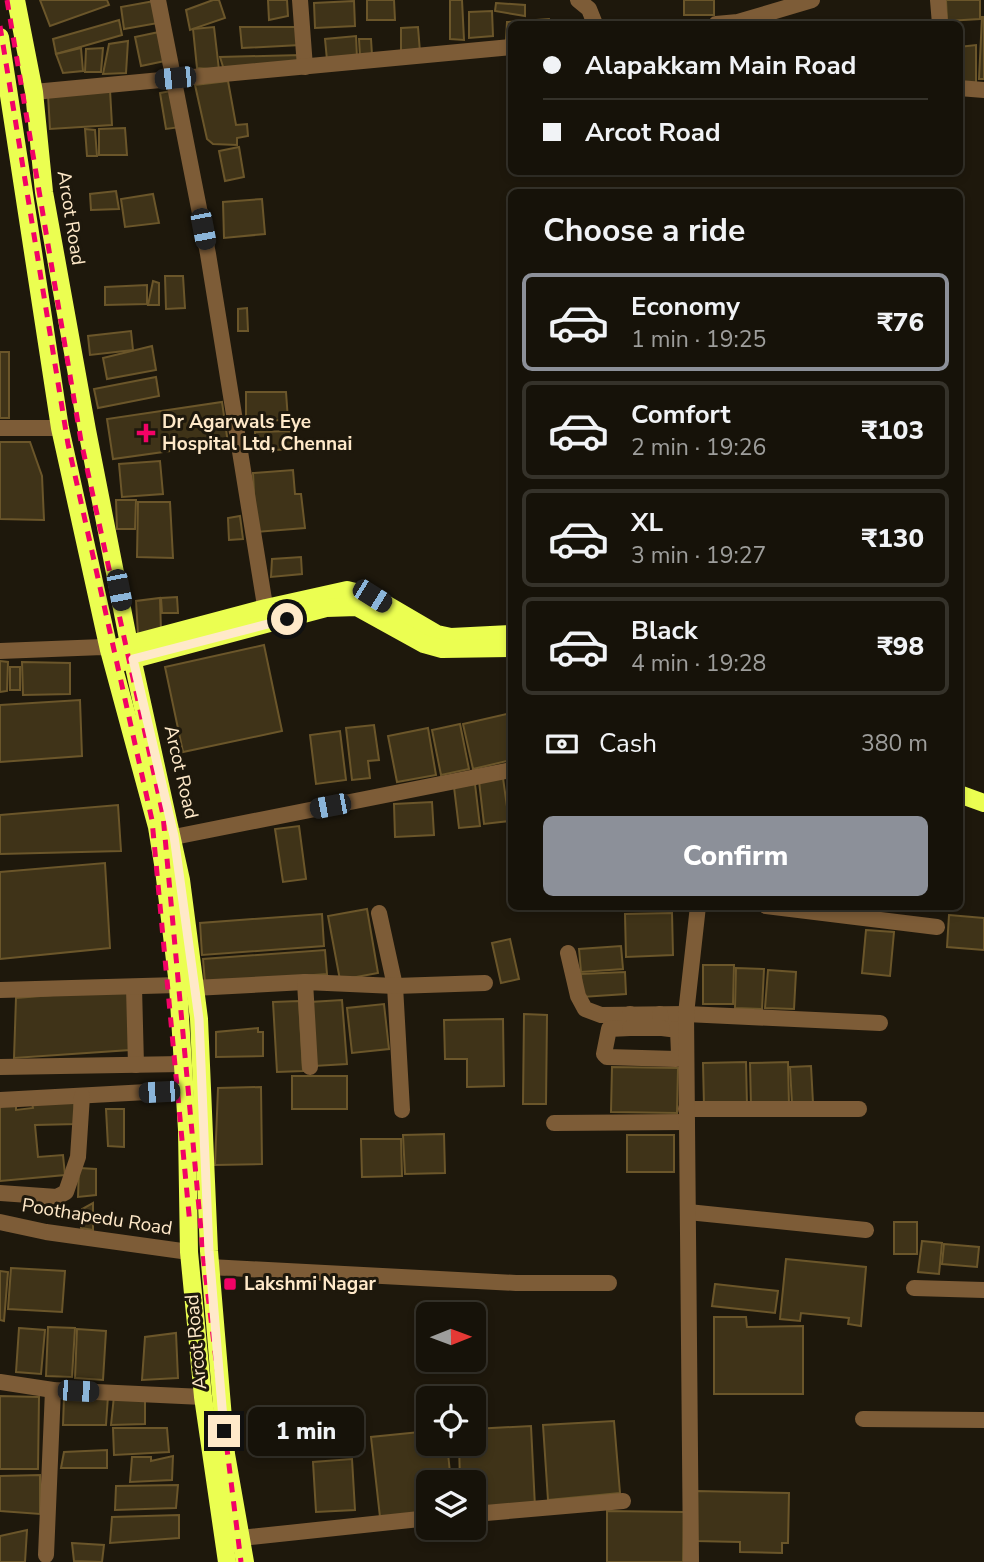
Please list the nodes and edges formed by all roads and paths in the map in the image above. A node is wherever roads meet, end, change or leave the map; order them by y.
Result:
1 (16, 0) edge
2 (158, 0) edge
3 (300, 0) edge
4 (578, 0) edge
5 (812, 0) edge
6 (938, 0) edge
7 (594, 21) edge
8 (741, 21) edge
9 (940, 21) edge
10 (0, 37) edge
11 (508, 47) edge
12 (305, 66) junction
13 (175, 78) junction
14 (963, 88) edge
15 (984, 90) edge
16 (34, 92) junction
17 (5, 104) edge
18 (0, 428) edge
19 (60, 428) junction
20 (267, 616) junction
21 (508, 634) edge
22 (508, 648) edge
23 (0, 651) edge
24 (131, 652) junction
25 (111, 657) junction
26 (508, 771) edge
27 (963, 796) edge
28 (984, 804) edge
29 (963, 807) edge
30 (174, 836) junction
31 (698, 910) edge
32 (799, 910) edge
33 (379, 913) dead end
34 (937, 927) dead end
35 (568, 953) dead end
36 (305, 982) junction
37 (485, 983) dead end
38 (186, 986) junction
39 (395, 986) junction
40 (134, 987) junction
41 (0, 990) edge
42 (686, 1013) junction
43 (630, 1021) junction
44 (661, 1021) junction
45 (880, 1023) dead end
46 (183, 1064) junction
47 (136, 1065) junction
48 (0, 1067) edge
49 (310, 1067) dead end
50 (184, 1090) junction
51 (82, 1096) junction
52 (0, 1100) edge
53 (859, 1109) dead end
54 (402, 1110) dead end
55 (686, 1116) junction
56 (554, 1124) dead end
57 (0, 1193) edge
58 (688, 1212) junction
59 (0, 1222) edge
60 (866, 1230) dead end
61 (188, 1252) junction
62 (210, 1267) junction
63 (609, 1283) dead end
64 (914, 1288) dead end
65 (984, 1290) edge
66 (0, 1382) edge
67 (53, 1390) junction
68 (203, 1397) junction
69 (863, 1419) dead end
70 (984, 1420) edge
71 (623, 1501) dead end
72 (486, 1513) edge
73 (416, 1519) edge
74 (241, 1538) junction
75 (46, 1555) dead end
76 (227, 1562) edge
77 (245, 1562) edge
78 (691, 1562) edge

1 - 16 main road, Arcot Road
2 - 13 street
3 - 12 street
4 - 7 street
5 - 8 street
6 - 9 street
10 - 17 main road, Arcot Road
11 - 12 street
12 - 13 street
13 - 16 street
13 - 20 street
14 - 15 street
16 - 24 main road, Arcot Road
17 - 19 main road, Arcot Road
18 - 19 street
19 - 25 main road, Arcot Road
20 - 21 main road
20 - 22 main road
20 - 24 main road
23 - 25 street
24 - 25 main road
24 - 30 main road, Arcot Road
25 - 38 main road, Arcot Road
26 - 30 street
27 - 28 main road
28 - 29 main road
30 - 38 main road, Arcot Road
31 - 42 street
32 - 34 street
33 - 39 street
35 - 43 street
36 - 38 street
36 - 39 street
36 - 49 street
37 - 39 street
38 - 40 street
38 - 46 main road, Arcot Road
38 - 62 main road, Arcot Road
39 - 54 street
40 - 41 street
40 - 47 street
42 - 44 street
42 - 45 street
42 - 55 street
43 - 44 street
43 - 44 street
46 - 47 street
46 - 50 main road, Arcot Road
47 - 48 street
50 - 51 street
50 - 61 main road, Arcot Road
51 - 52 street
51 - 57 street
53 - 55 street
55 - 56 street
55 - 58 street
58 - 60 street
58 - 78 street
59 - 61 street, Poothapedu Road
61 - 68 main road, Arcot Road
62 - 63 street
62 - 74 main road, Arcot Road
64 - 65 street
66 - 67 street
67 - 68 street
67 - 75 street
68 - 76 main road, Arcot Road
69 - 70 street
71 - 72 street
73 - 74 street
74 - 77 main road, Arcot Road

